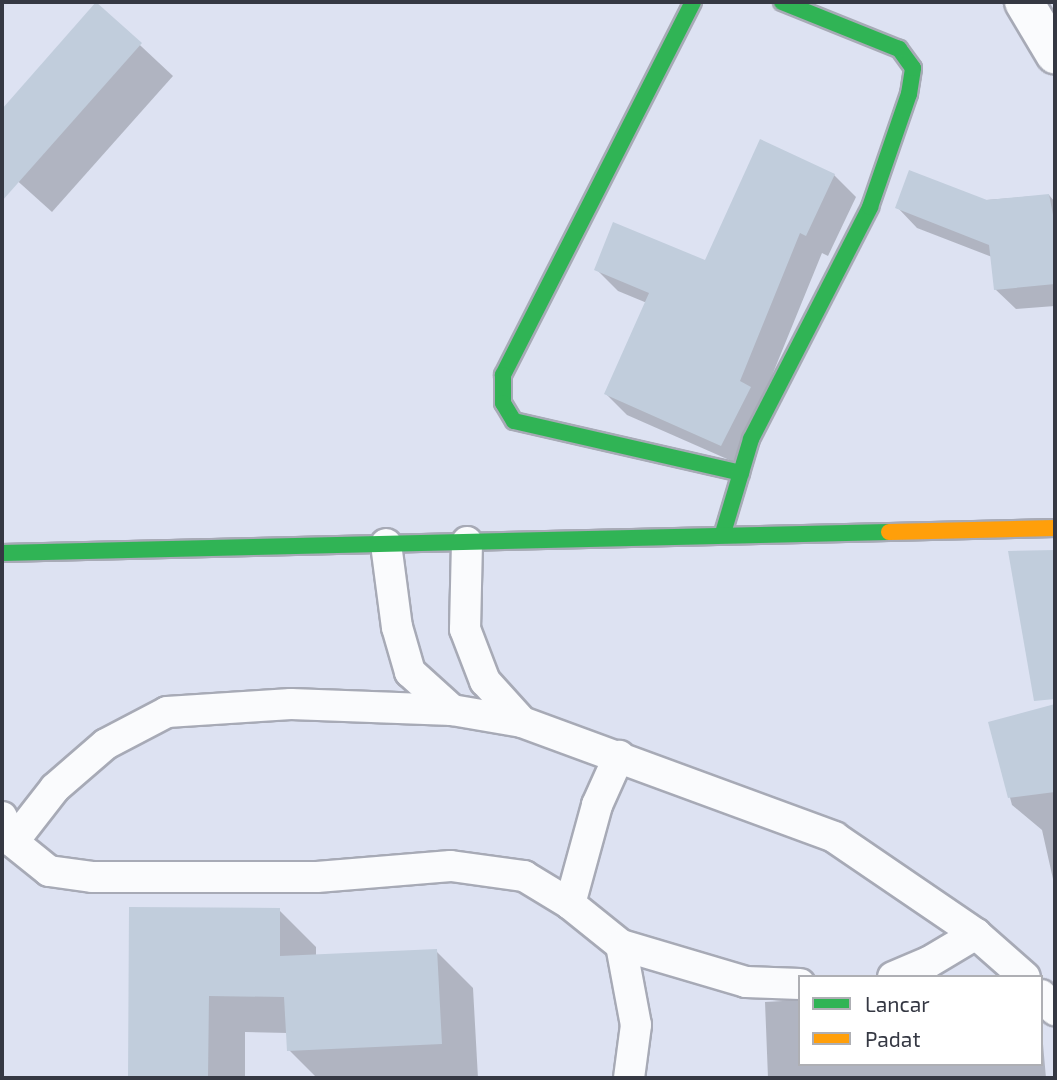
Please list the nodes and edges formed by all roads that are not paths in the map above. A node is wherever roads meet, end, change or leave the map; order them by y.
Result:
1 (693, 2) edge
2 (782, 2) edge
3 (1024, 2) edge
4 (1055, 54) edge
5 (741, 473) junction
6 (1055, 528) edge
7 (723, 533) junction
8 (467, 542) junction
9 (386, 544) junction
10 (2, 553) edge
11 (452, 710) junction
12 (522, 722) junction
13 (619, 756) junction
14 (7, 830) edge
15 (570, 904) junction
16 (976, 934) junction
17 (621, 945) junction
18 (897, 975) edge
19 (1023, 975) edge
20 (798, 984) edge
21 (1043, 997) edge
22 (1055, 1010) edge
23 (629, 1078) edge

1 - 5 street
2 - 5 street
3 - 4 street
5 - 7 street
6 - 7 street
7 - 8 street
8 - 9 street
8 - 12 lane
9 - 10 street
9 - 11 lane
11 - 12 lane
11 - 14 lane
12 - 13 lane
13 - 15 lane
13 - 16 lane
14 - 15 lane
15 - 17 lane
16 - 18 lane
16 - 19 lane
17 - 20 lane
17 - 23 lane
21 - 22 lane

